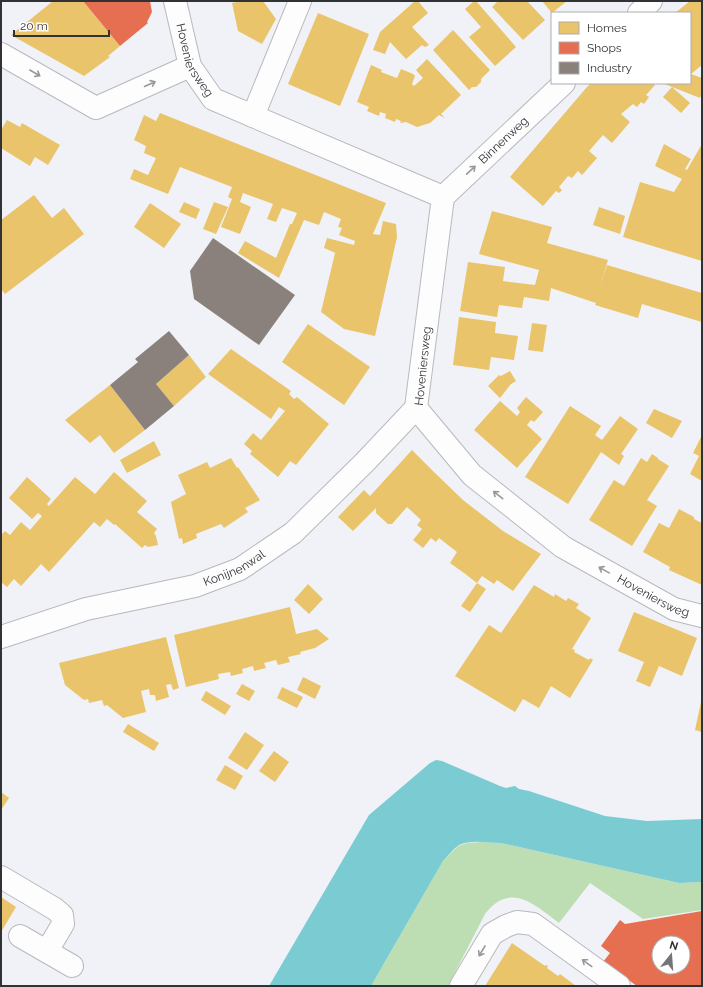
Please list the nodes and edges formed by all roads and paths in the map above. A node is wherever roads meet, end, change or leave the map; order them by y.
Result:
1 (175, 1) edge
2 (300, 1) edge
3 (652, 1) edge
4 (640, 12) edge
5 (1, 54) edge
6 (190, 66) junction
7 (563, 84) edge
8 (253, 116) junction
9 (443, 197) junction
10 (416, 408) junction
11 (702, 616) edge
12 (1, 637) edge
13 (1, 877) edge
14 (20, 936) dead end
15 (47, 951) junction
16 (72, 966) dead end
17 (461, 986) edge
18 (619, 986) edge

1 - 6 street, Hoveniersweg
2 - 8 street
3 - 4 street
5 -> 6 street
6 - 8 street, Hoveniersweg
9 -> 7 street, Binnenweg
8 - 9 street, Hoveniersweg
9 - 10 street, Hoveniersweg
11 -> 10 street, Hoveniersweg
10 - 12 street, Konijnenwal
13 - 15 street
14 - 15 street
15 - 16 street
18 -> 17 street

